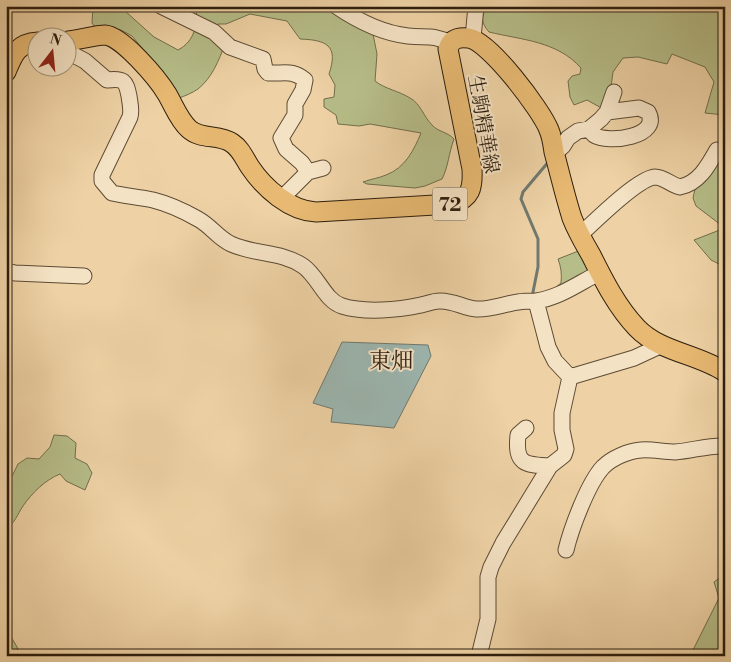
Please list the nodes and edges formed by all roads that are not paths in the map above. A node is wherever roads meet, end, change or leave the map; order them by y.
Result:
1 (161, 6) edge
2 (336, 6) edge
3 (476, 6) edge
4 (473, 38) junction
5 (78, 39) edge
6 (450, 44) junction
7 (21, 47) edge
8 (78, 57) edge
9 (6, 72) edge
10 (614, 92) dead end
11 (607, 112) junction
12 (589, 129) junction
13 (717, 150) dead end
14 (555, 153) junction
15 (323, 168) dead end
16 (308, 172) junction
17 (282, 198) junction
18 (580, 235) junction
19 (6, 271) edge
20 (599, 273) junction
21 (84, 276) dead end
22 (536, 301) junction
23 (662, 345) junction
24 (725, 372) edge
25 (570, 377) junction
26 (526, 428) dead end
27 (725, 446) edge
28 (550, 466) junction
29 (566, 550) dead end
30 (479, 656) edge

1 - 16 street
2 - 6 street
3 - 4 street
4 - 6 main road
4 - 14 main road, 生駒精華線
5 - 17 main road, 生駒精華線 / 72
6 - 17 main road, 生駒精華線 / 72
7 - 9 main road
8 - 22 street
10 - 11 street
11 - 12 street
11 - 12 street
12 - 14 street
13 - 18 street
14 - 18 main road, 生駒精華線
15 - 16 street
16 - 17 street
18 - 20 main road, 生駒精華線
19 - 21 street
20 - 22 street
20 - 23 main road, 生駒精華線
22 - 25 street
23 - 24 main road, 生駒精華線
23 - 25 street
25 - 28 street
26 - 28 street
27 - 29 street
28 - 30 street

